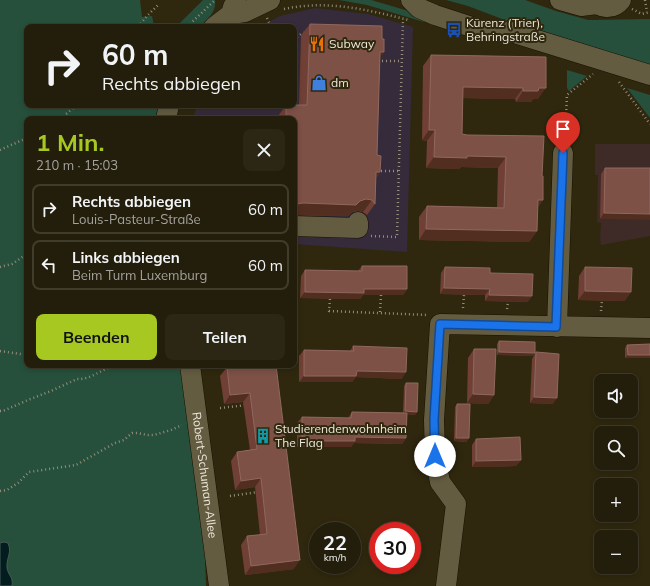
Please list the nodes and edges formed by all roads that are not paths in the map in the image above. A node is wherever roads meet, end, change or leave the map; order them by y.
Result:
1 (410, 0) edge
2 (432, 0) edge
3 (560, 0) edge
4 (622, 0) edge
5 (596, 2) edge
6 (235, 7) edge
7 (268, 8) edge
8 (217, 24) edge
9 (511, 32) junction
10 (650, 75) edge
11 (563, 153) road end
12 (297, 226) edge
13 (362, 229) road end
14 (556, 327) junction
15 (650, 328) edge
16 (190, 368) edge
17 (218, 586) edge
18 (446, 586) edge

1 - 9 street
2 - 9 street
3 - 5 street
4 - 5 street
6 - 7 street
6 - 8 street
9 - 10 street
11 - 14 street
12 - 13 street
14 - 15 street
14 - 18 street
16 - 17 street, Robert-Schuman-Allee

